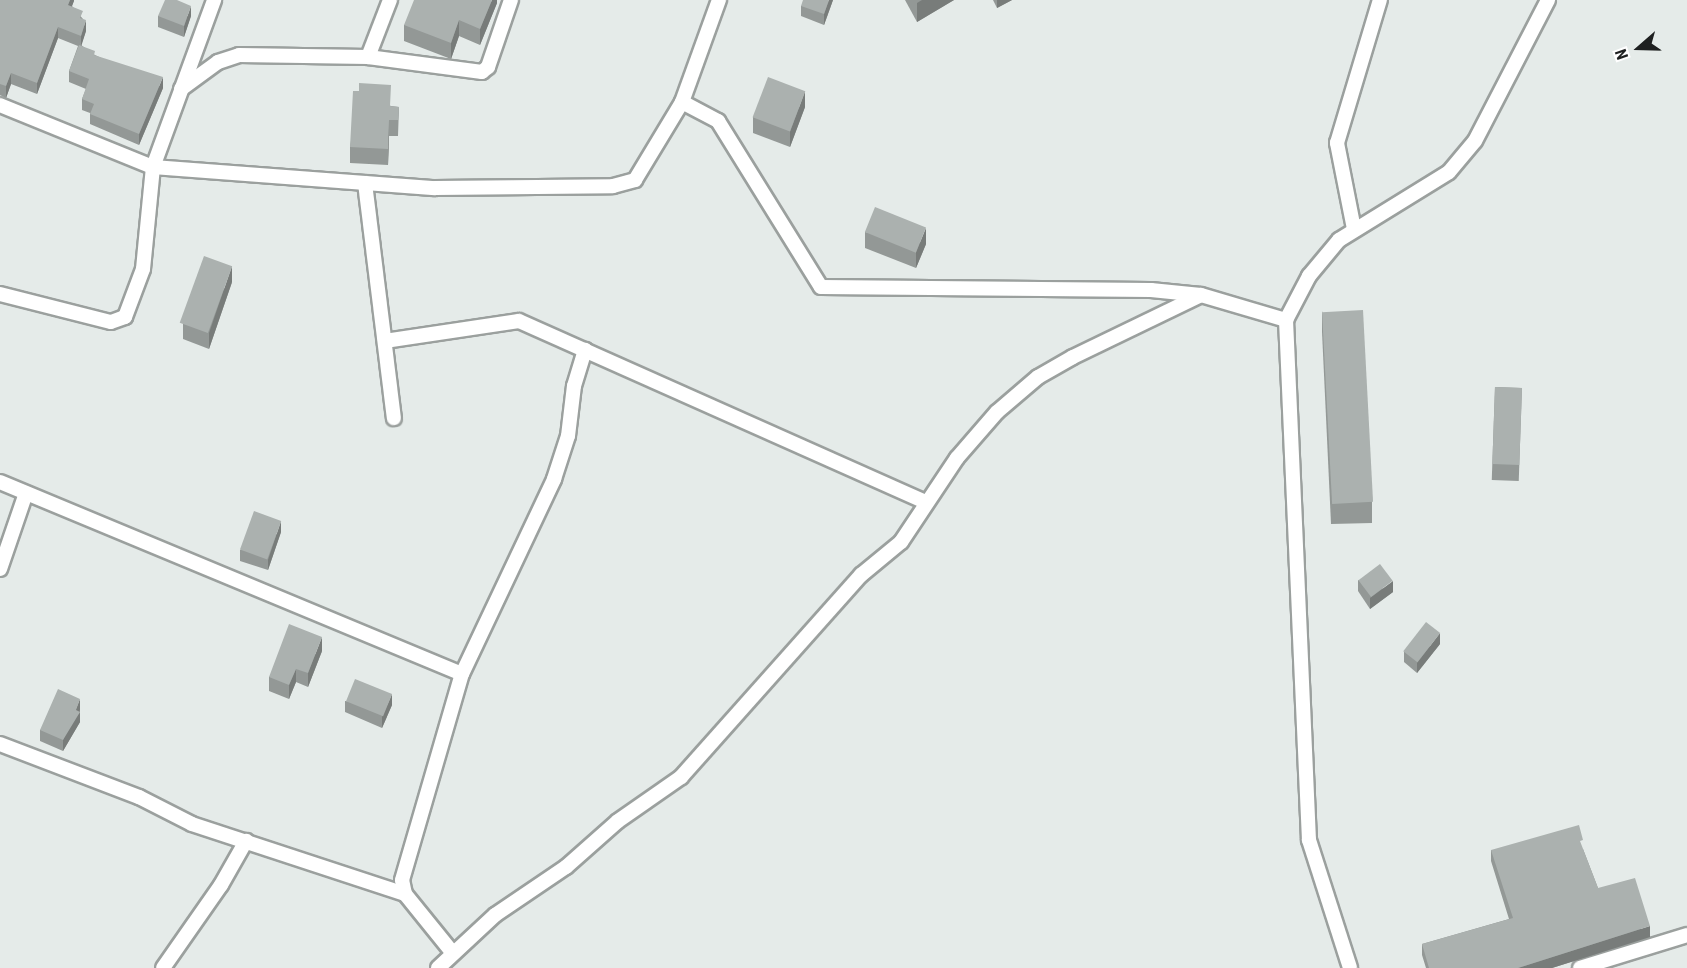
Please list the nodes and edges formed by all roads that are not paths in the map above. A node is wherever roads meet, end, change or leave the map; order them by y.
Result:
1 (214, 0) edge
2 (390, 0) edge
3 (511, 0) edge
4 (719, 0) edge
5 (1380, 0) edge
6 (1548, 0) edge
7 (368, 57) junction
8 (180, 89) junction
9 (682, 102) junction
10 (0, 105) edge
11 (153, 167) junction
12 (365, 183) junction
13 (1354, 229) junction
14 (0, 294) edge
15 (1201, 295) junction
16 (1286, 320) junction
17 (385, 341) junction
18 (585, 350) junction
19 (394, 418) dead end
20 (0, 482) edge
21 (26, 492) junction
22 (926, 502) junction
23 (0, 569) edge
24 (462, 674) junction
25 (0, 744) edge
26 (246, 841) junction
27 (405, 894) junction
28 (1687, 935) edge
29 (452, 952) junction
30 (163, 968) edge
31 (438, 968) edge
32 (1350, 968) edge
33 (1580, 968) edge

1 - 8 street
2 - 7 street
3 - 7 street
4 - 9 street
5 - 13 street
6 - 13 street
7 - 8 street
8 - 11 street
9 - 12 street
9 - 15 street
10 - 11 street
11 - 12 street
11 - 14 street
12 - 17 street
13 - 16 street
15 - 16 street
15 - 22 street
16 - 32 street
17 - 18 street
17 - 19 street
18 - 22 street
18 - 24 street
20 - 21 street
21 - 23 street
21 - 24 street
22 - 29 street
24 - 27 street
25 - 26 street
26 - 27 street
26 - 30 street
27 - 29 street
28 - 33 street
29 - 31 street

